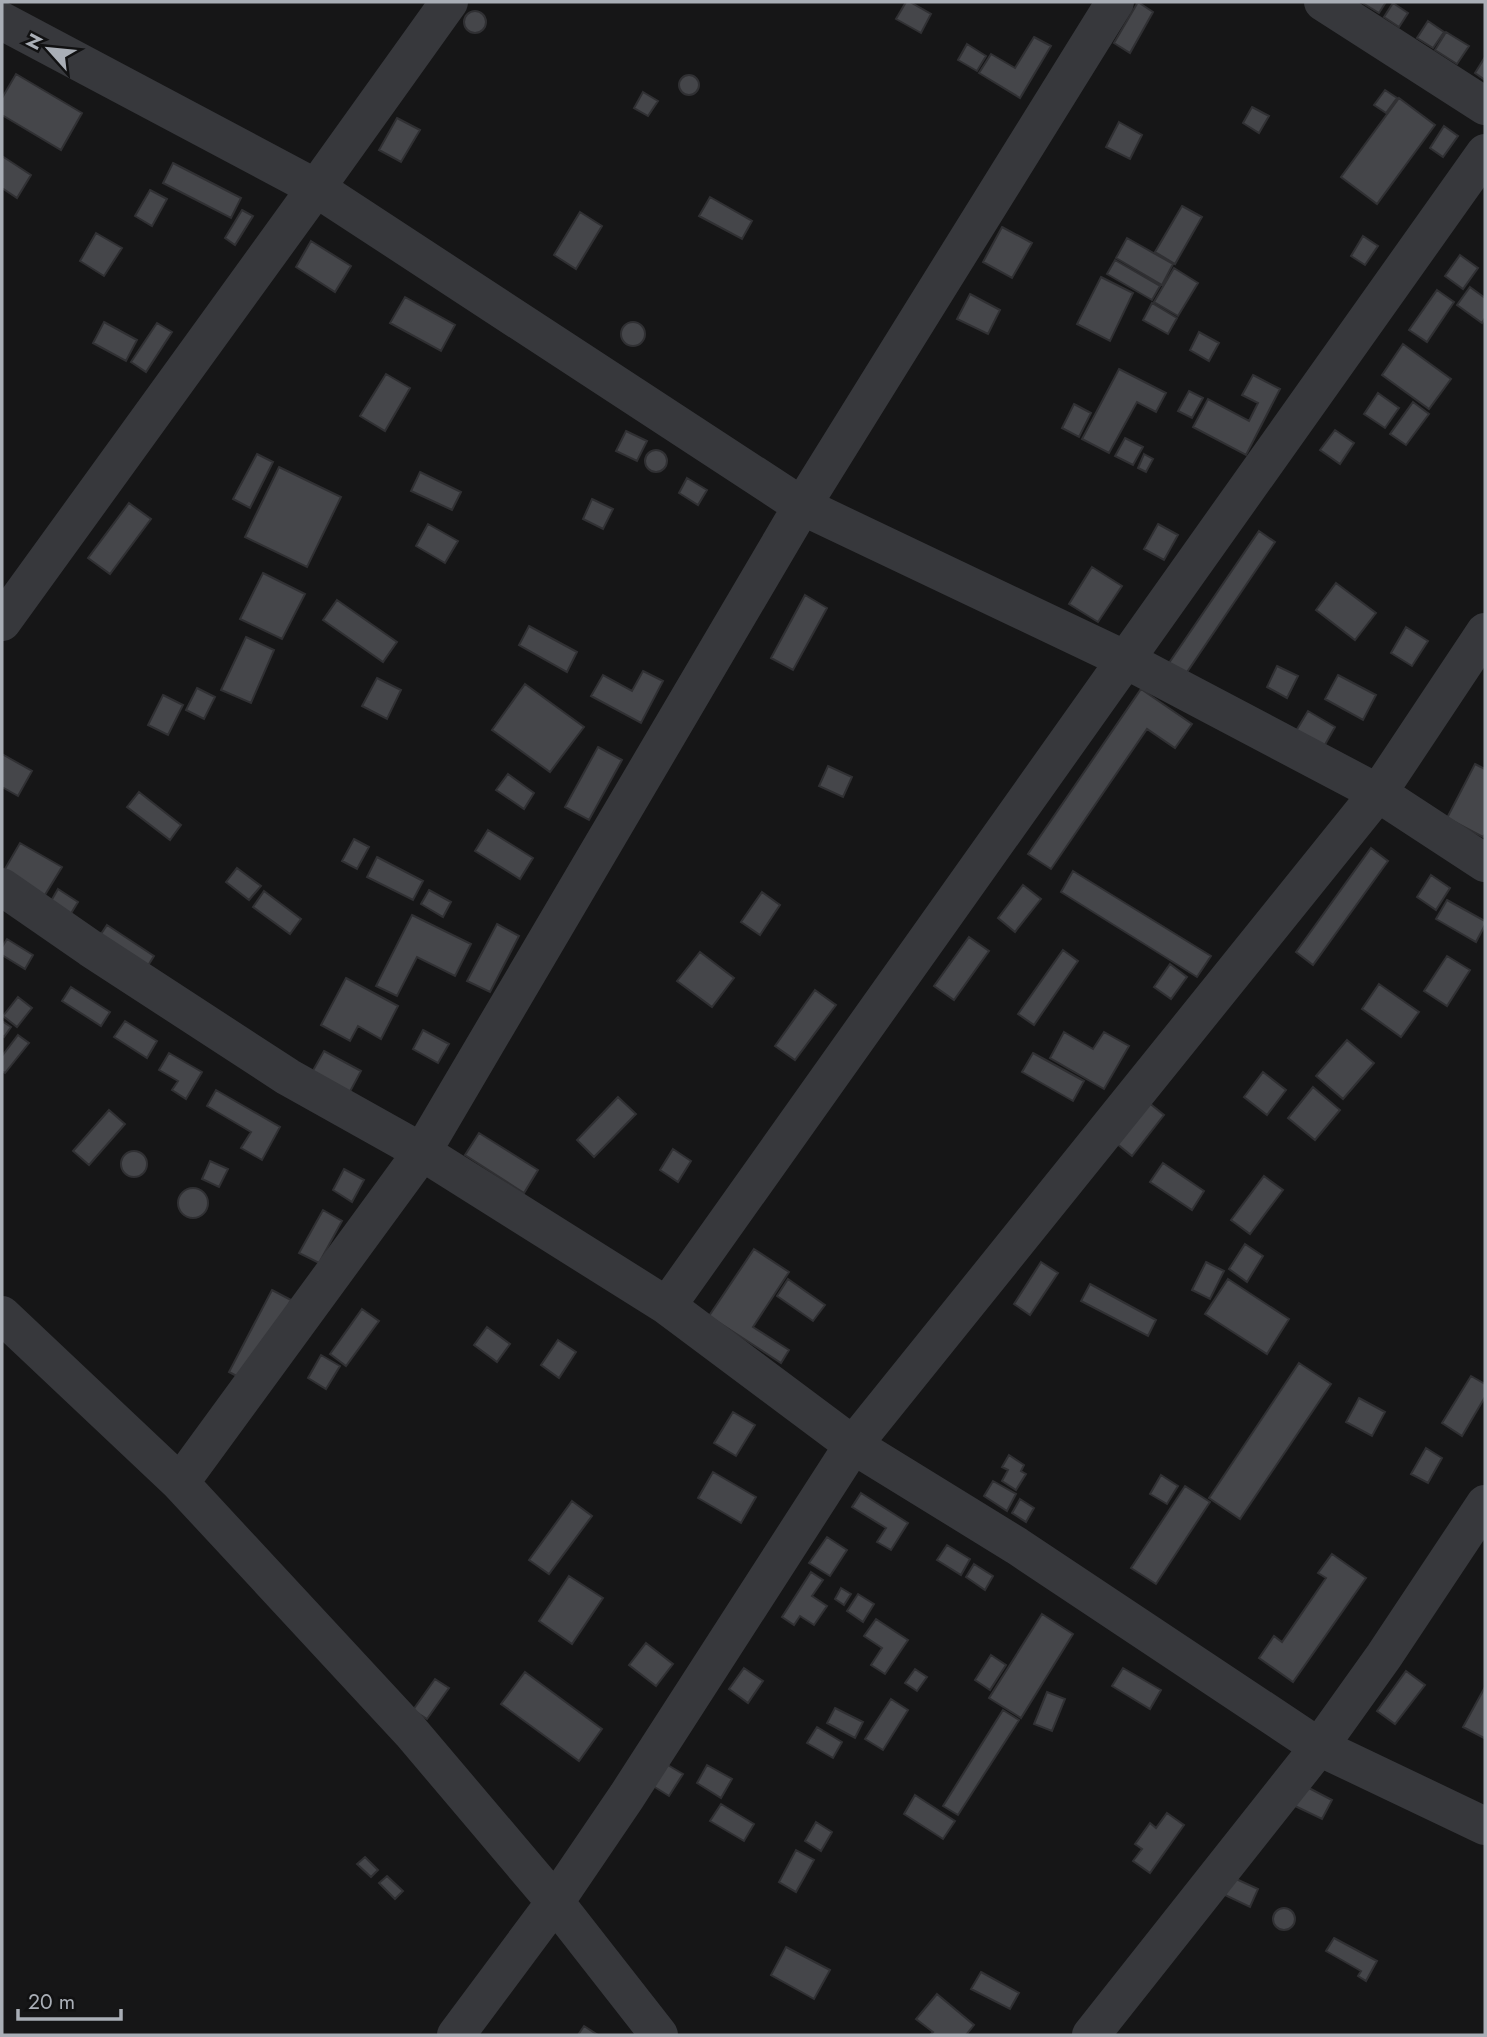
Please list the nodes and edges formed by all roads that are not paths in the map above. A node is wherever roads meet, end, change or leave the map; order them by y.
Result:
1 (449, 2) edge
2 (1115, 2) edge
3 (1323, 2) edge
4 (2, 21) edge
5 (1485, 106) edge
6 (1485, 153) edge
7 (316, 188) junction
8 (802, 506) junction
9 (2, 622) edge
10 (1485, 632) edge
11 (1126, 660) junction
12 (1378, 793) junction
13 (1485, 863) edge
14 (2, 887) edge
15 (422, 1152) junction
16 (667, 1306) junction
17 (2, 1315) edge
18 (853, 1446) junction
19 (180, 1483) junction
20 (1485, 1504) edge
21 (1319, 1747) junction
22 (1485, 1826) edge
23 (555, 1902) junction
24 (456, 2035) edge
25 (659, 2035) edge
26 (1091, 2035) edge

1 - 7 street
2 - 8 street
3 - 5 street
4 - 7 street
6 - 11 street
7 - 8 street
7 - 9 street
8 - 11 street
8 - 15 street
10 - 12 street
11 - 12 street
11 - 16 street
12 - 13 street
12 - 18 street
14 - 15 street
15 - 16 street
15 - 19 street
16 - 18 street
17 - 19 street
18 - 21 street
18 - 23 street
19 - 23 street
20 - 21 street
21 - 22 street
21 - 26 street
23 - 24 street
23 - 25 street

